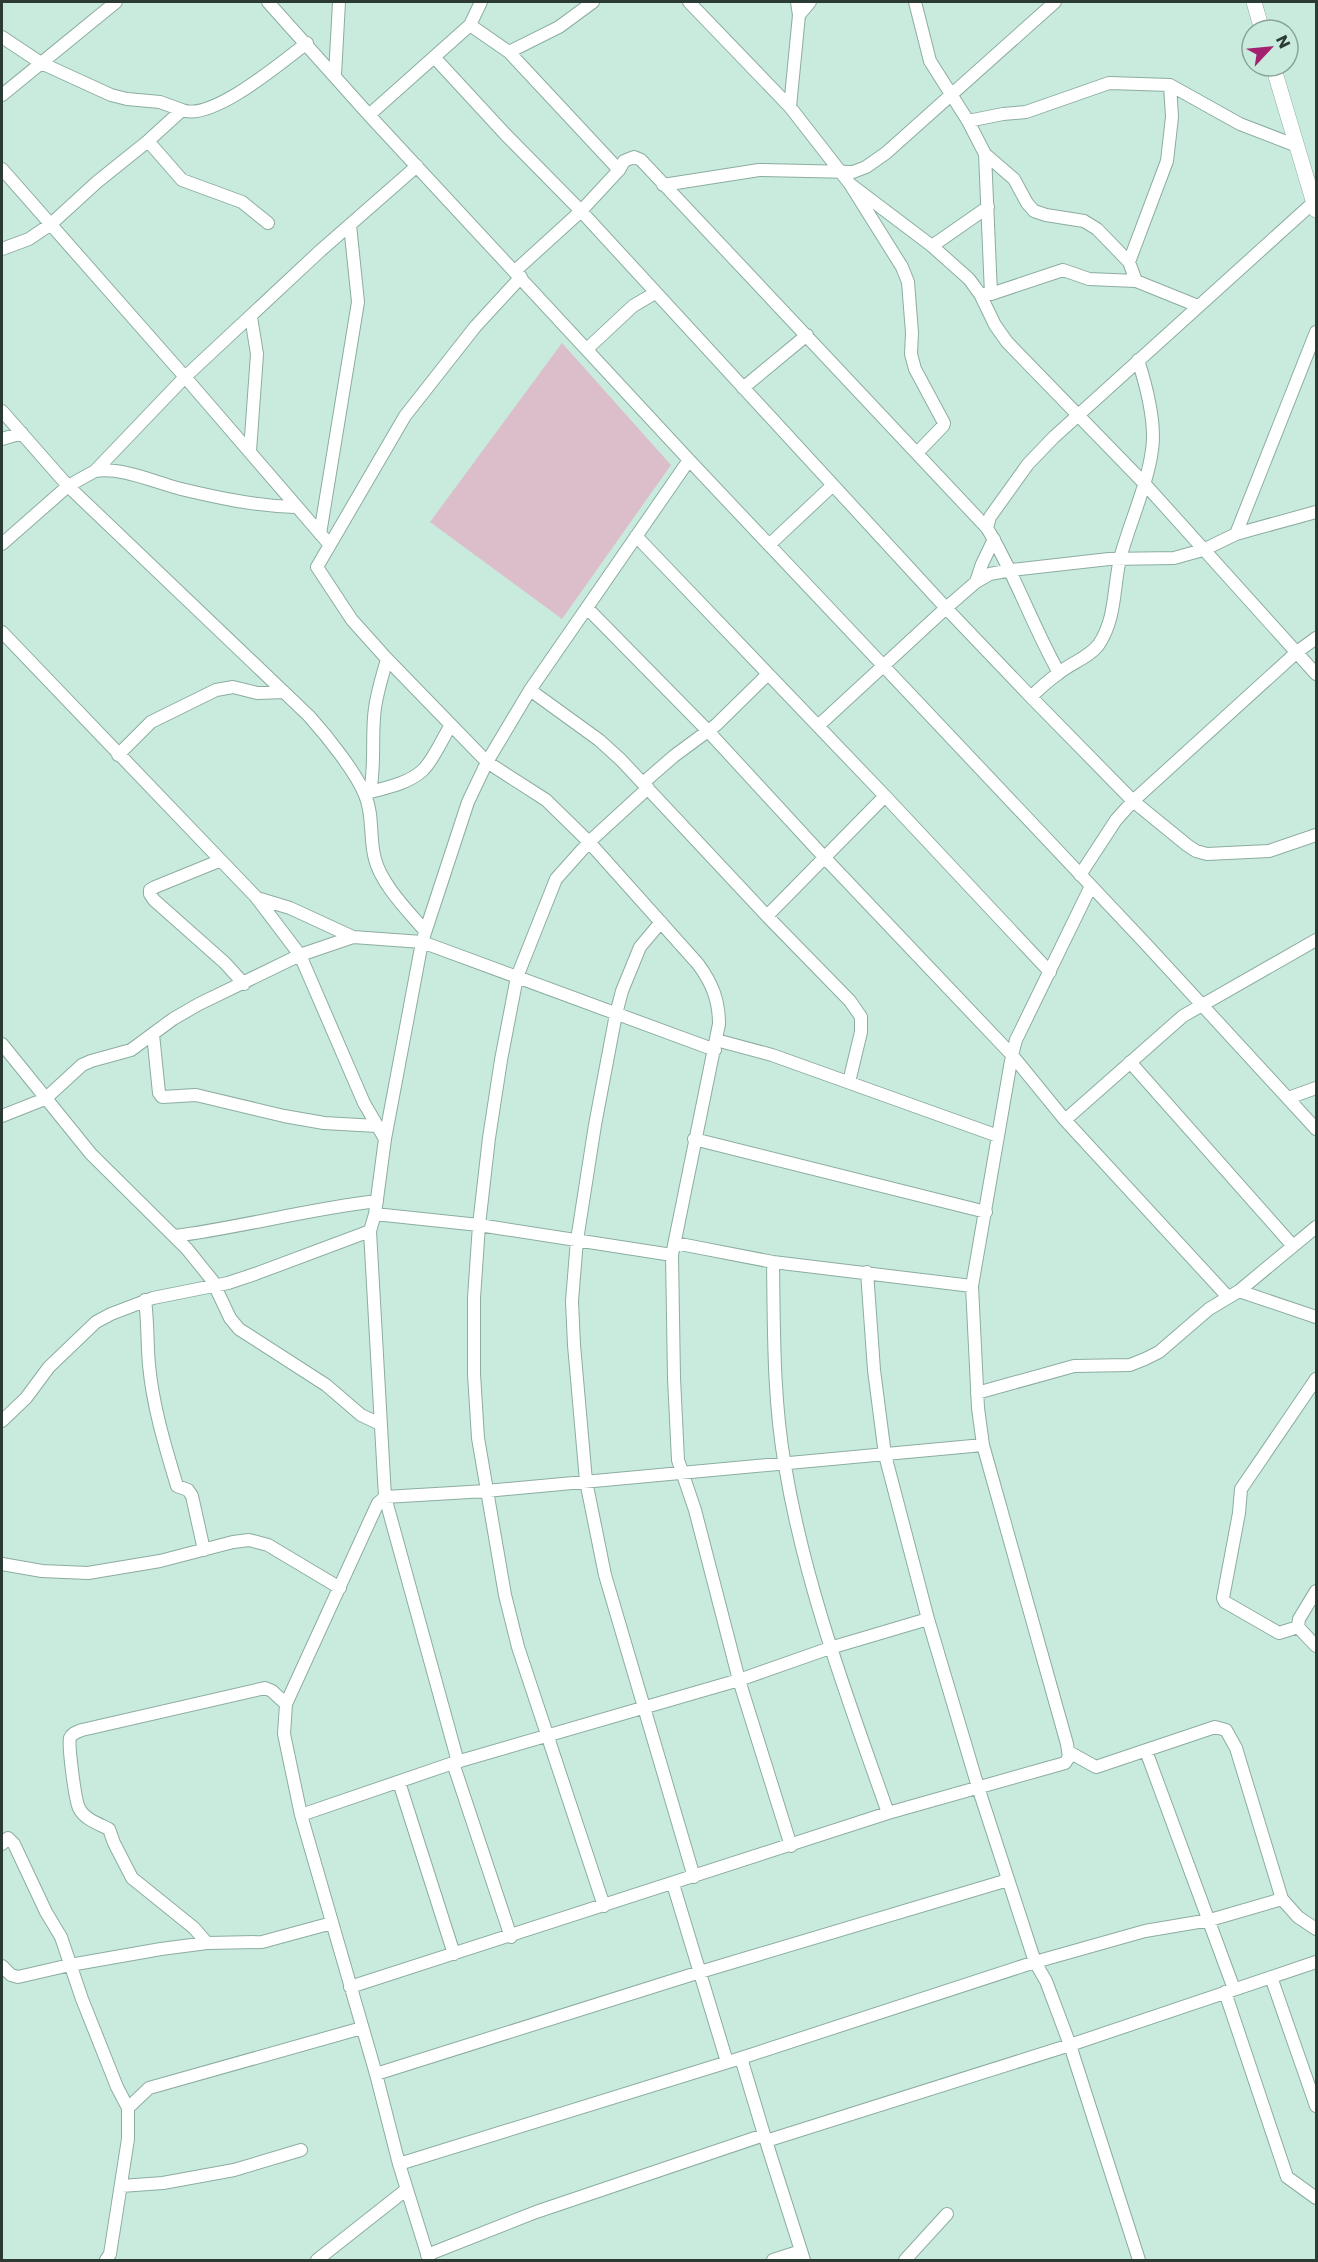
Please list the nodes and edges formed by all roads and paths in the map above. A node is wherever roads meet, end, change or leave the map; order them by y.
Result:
1 (116, 2) edge
2 (268, 2) edge
3 (339, 2) edge
4 (481, 2) edge
5 (593, 2) edge
6 (689, 2) edge
7 (798, 2) edge
8 (810, 2) edge
9 (915, 2) edge
10 (1055, 2) edge
11 (1254, 2) edge
12 (800, 15) junction
13 (1259, 18) edge
14 (470, 25) junction
15 (2, 37) edge
16 (307, 44) junction
17 (509, 52) junction
18 (434, 57) junction
19 (41, 63) junction
20 (335, 75) junction
21 (1277, 78) edge
22 (1170, 85) junction
23 (950, 94) junction
24 (2, 95) edge
25 (790, 107) junction
26 (183, 110) junction
27 (369, 115) junction
28 (968, 121) junction
29 (148, 141) junction
30 (1297, 146) junction
31 (986, 154) junction
32 (417, 166) junction
33 (2, 169) edge
34 (619, 170) junction
35 (841, 173) junction
36 (1312, 183) edge
37 (850, 184) junction
38 (663, 185) junction
39 (1315, 206) edge
40 (988, 207) junction
41 (581, 211) junction
42 (268, 223) dead end
43 (51, 224) junction
44 (350, 225) junction
45 (932, 246) junction
46 (2, 249) edge
47 (1129, 262) junction
48 (518, 274) junction
49 (1136, 281) junction
50 (655, 292) junction
51 (986, 294) junction
52 (1198, 306) junction
53 (251, 317) junction
54 (1317, 332) edge
55 (807, 335) junction
56 (587, 349) junction
57 (1138, 360) junction
58 (185, 377) junction
59 (743, 388) junction
60 (2, 411) edge
61 (1077, 414) junction
62 (22, 433) junction
63 (2, 440) edge
64 (250, 451) junction
65 (917, 453) junction
66 (689, 460) junction
67 (95, 471) junction
68 (1143, 482) junction
69 (833, 485) junction
70 (68, 486) junction
71 (295, 507) junction
72 (1317, 512) edge
73 (987, 528) junction
74 (320, 534) junction
75 (1236, 534) junction
76 (636, 536) junction
77 (994, 540) junction
78 (2, 544) edge
79 (330, 545) junction
80 (769, 545) junction
81 (1203, 550) junction
82 (1120, 559) junction
83 (1011, 570) junction
84 (976, 582) junction
85 (587, 608) junction
86 (946, 608) junction
87 (2, 632) edge
88 (1317, 638) edge
89 (1297, 652) junction
90 (387, 659) junction
91 (884, 667) junction
92 (1059, 673) junction
93 (768, 674) junction
94 (1317, 674) edge
95 (530, 690) junction
96 (284, 692) junction
97 (1031, 697) junction
98 (451, 725) junction
99 (818, 726) junction
100 (708, 731) junction
101 (118, 755) junction
102 (488, 762) junction
103 (645, 786) junction
104 (367, 792) junction
105 (885, 796) junction
106 (1133, 801) junction
107 (1317, 834) edge
108 (589, 842) junction
109 (824, 857) junction
110 (219, 861) junction
111 (1080, 875) junction
112 (1091, 886) junction
113 (256, 897) junction
114 (768, 916) junction
115 (661, 922) junction
116 (353, 937) junction
117 (423, 937) junction
118 (1317, 940) edge
119 (300, 955) junction
120 (1050, 972) junction
121 (517, 977) junction
122 (244, 984) junction
123 (1201, 1004) junction
124 (616, 1014) junction
125 (153, 1034) junction
126 (2, 1044) edge
127 (716, 1045) junction
128 (1012, 1055) junction
129 (1130, 1062) junction
130 (849, 1082) junction
131 (1317, 1088) edge
132 (1288, 1098) junction
133 (45, 1100) junction
134 (2, 1116) edge
135 (1065, 1120) junction
136 (376, 1126) junction
137 (1317, 1129) edge
138 (998, 1136) junction
139 (385, 1139) junction
140 (694, 1139) junction
141 (376, 1201) junction
142 (986, 1212) junction
143 (375, 1214) junction
144 (479, 1225) junction
145 (1317, 1227) edge
146 (370, 1231) junction
147 (175, 1236) junction
148 (577, 1240) junction
149 (1293, 1246) junction
150 (674, 1249) junction
151 (773, 1262) junction
152 (867, 1272) junction
153 (213, 1285) junction
154 (972, 1286) junction
155 (1233, 1294) junction
156 (145, 1300) junction
157 (1317, 1317) edge
158 (1317, 1379) edge
159 (977, 1393) junction
160 (2, 1421) edge
161 (380, 1424) junction
162 (983, 1445) junction
163 (885, 1455) junction
164 (784, 1463) junction
165 (681, 1473) junction
166 (586, 1481) junction
167 (486, 1491) junction
168 (385, 1497) junction
169 (204, 1550) junction
170 (2, 1563) edge
171 (340, 1587) junction
172 (1317, 1591) edge
173 (928, 1619) junction
174 (1298, 1627) junction
175 (1317, 1646) edge
176 (830, 1648) junction
177 (739, 1680) junction
178 (286, 1704) junction
179 (643, 1707) junction
180 (547, 1735) junction
181 (1146, 1751) junction
182 (1069, 1752) junction
183 (456, 1763) junction
184 (399, 1782) junction
185 (978, 1787) junction
186 (888, 1814) junction
187 (301, 1815) junction
188 (2, 1844) edge
189 (791, 1846) junction
190 (694, 1877) junction
191 (1008, 1880) junction
192 (673, 1884) junction
193 (1282, 1899) junction
194 (604, 1906) junction
195 (1210, 1920) junction
196 (332, 1923) junction
197 (1317, 1929) edge
198 (511, 1937) junction
199 (207, 1943) junction
200 (454, 1954) junction
201 (1035, 1962) junction
202 (1317, 1962) edge
203 (70, 1965) junction
204 (2, 1966) edge
205 (700, 1972) junction
206 (18, 1977) junction
207 (1271, 1977) junction
208 (2, 1981) edge
209 (350, 1987) junction
210 (1229, 1991) junction
211 (363, 2028) junction
212 (1070, 2045) junction
213 (741, 2058) junction
214 (727, 2062) junction
215 (376, 2074) junction
216 (1317, 2106) edge
217 (128, 2108) junction
218 (765, 2138) junction
219 (301, 2150) dead end
220 (399, 2164) junction
221 (122, 2186) junction
222 (407, 2189) junction
223 (1317, 2198) edge
224 (947, 2214) dead end
225 (802, 2256) edge
226 (428, 2258) edge
227 (106, 2260) edge
228 (317, 2260) edge
229 (773, 2260) edge
230 (905, 2260) edge
231 (1139, 2260) edge

1 - 19 street
2 - 16 street
3 - 20 street
4 - 14 street
5 - 17 street
6 - 25 street
7 - 12 street
8 - 12 street
9 - 23 street
10 - 23 street
11 - 13 street
12 - 25 street
14 - 17 street
14 - 18 street
15 - 19 street
16 - 20 street
16 - 26 street
17 - 34 street
18 - 27 street
18 - 41 street
19 - 24 street
19 - 26 street
20 - 27 street
21 - 30 street
22 - 28 street
22 - 30 street
22 - 47 street
23 - 28 street
23 - 35 street
25 - 35 street
26 - 29 street
27 - 32 street
28 - 31 street
29 - 42 street
29 - 43 street
30 - 36 street
31 - 40 street
31 - 47 street
32 - 44 street
32 - 48 street
33 - 43 street
34 - 38 street
34 - 41 street
35 - 37 street
35 - 38 street
36 - 39 street
37 - 45 street
37 - 65 street
38 - 55 street
39 - 52 street
40 - 45 street
40 - 51 street
41 - 48 street
41 - 50 street
43 - 46 street
43 - 58 street
44 - 53 street
44 - 74 street
45 - 51 street
47 - 49 street
48 - 56 street
48 - 79 street
49 - 51 street
49 - 52 street
50 - 56 street
50 - 59 street
51 - 61 street
52 - 57 street
53 - 58 street
53 - 64 street
54 - 75 street
55 - 59 street
55 - 65 street
56 - 66 street
57 - 61 street
57 - 68 street
58 - 64 street
58 - 67 street
59 - 69 street
60 - 62 street
61 - 68 street
61 - 73 street
62 - 63 street
62 - 70 street
64 - 71 street
65 - 73 street
66 - 76 street
66 - 80 street
67 - 70 street
67 - 71 street
68 - 81 street
68 - 82 street
69 - 80 street
69 - 86 street
70 - 78 street
70 - 96 street
71 - 74 street
72 - 75 street
73 - 77 street
74 - 79 street
75 - 81 street
76 - 85 street
76 - 93 street
77 - 83 street
77 - 84 street
79 - 90 street
80 - 91 street
81 - 82 street
81 - 89 street
82 - 83 street
82 - 92 street
83 - 84 street
83 - 92 street
84 - 86 street
85 - 95 street
85 - 100 street
86 - 91 street
86 - 97 street
87 - 101 street
88 - 89 street
89 - 94 street
89 - 106 street
90 - 98 street
90 - 104 street
91 - 99 street
91 - 111 street
92 - 97 street
93 - 99 street
93 - 100 street
95 - 102 street
95 - 103 street
96 - 101 street
96 - 104 street
97 - 106 street
98 - 102 street
98 - 104 street
99 - 105 street
100 - 103 street
100 - 109 street
101 - 110 street
102 - 108 street
102 - 117 street
103 - 108 street
103 - 114 street
104 - 117 street
105 - 109 street
105 - 120 street
106 - 107 street
106 - 111 street
108 - 115 street
108 - 121 street
109 - 114 street
109 - 128 street
110 - 113 street
110 - 122 street
111 - 112 street
112 - 120 street
112 - 123 street
113 - 116 street
113 - 119 street
114 - 130 street
115 - 124 street
115 - 127 street
116 - 117 street
116 - 119 street
117 - 121 street
117 - 139 street
118 - 123 street
119 - 122 street
119 - 136 street
120 - 128 street
121 - 124 street
121 - 144 street
122 - 125 street
123 - 129 street
123 - 132 street
124 - 127 street
124 - 148 street
125 - 133 street
125 - 136 street
126 - 133 street
127 - 130 street
127 - 140 street
128 - 135 street
128 - 138 street
129 - 135 street
129 - 149 street
130 - 138 street
131 - 132 street
132 - 137 street
133 - 134 street
133 - 147 street
135 - 155 street
136 - 139 street
138 - 142 street
139 - 141 street
140 - 142 street
140 - 150 street
141 - 143 street
141 - 147 street
142 - 154 street
143 - 144 street
143 - 146 street
144 - 148 street
144 - 167 street
145 - 149 street
146 - 153 street
146 - 161 street
147 - 153 street
148 - 150 street
148 - 166 street
149 - 155 street
150 - 151 street
150 - 165 street
151 - 152 street
151 - 164 street
152 - 154 street
152 - 163 street
153 - 156 street
153 - 161 street
154 - 159 street
155 - 157 street
155 - 159 street
156 - 160 street
156 - 169 street
158 - 174 street
159 - 162 street
161 - 168 street
162 - 163 street
162 - 182 street
163 - 164 street
163 - 173 street
164 - 165 street
164 - 176 street
165 - 166 street
165 - 177 street
166 - 167 street
166 - 179 street
167 - 168 street
167 - 180 street
168 - 171 street
168 - 183 street
169 - 170 street
169 - 171 street
171 - 178 street
172 - 174 street
173 - 176 street
173 - 185 street
174 - 175 street
176 - 177 street
176 - 186 street
177 - 179 street
177 - 189 street
178 - 187 street
178 - 199 street
179 - 180 street
179 - 190 street
180 - 183 street
180 - 194 street
181 - 182 street
181 - 193 street
181 - 195 street
182 - 185 street
183 - 184 street
183 - 198 street
184 - 187 street
184 - 200 street
185 - 186 street
185 - 191 street
186 - 189 street
187 - 196 street
188 - 203 street
189 - 190 street
190 - 192 street
191 - 201 street
191 - 205 street
192 - 194 street
192 - 205 street
193 - 195 street
193 - 197 street
194 - 198 street
195 - 201 street
195 - 210 street
196 - 199 street
196 - 209 street
198 - 200 street
199 - 203 street
200 - 209 street
201 - 212 street
201 - 213 street
202 - 207 street
203 - 206 street
203 - 217 street
204 - 206 street
205 - 214 street
205 - 215 street
206 - 208 street
207 - 210 street
207 - 216 street
209 - 211 street
210 - 212 street
210 - 223 street
211 - 215 street
211 - 217 street
212 - 218 street
212 - 231 street
213 - 214 street
213 - 218 street
214 - 220 street
215 - 220 street
217 - 221 street
218 - 225 street
218 - 226 street
219 - 221 street
220 - 222 street
221 - 227 street
222 - 226 street
222 - 228 street
224 - 230 street
225 - 229 street

